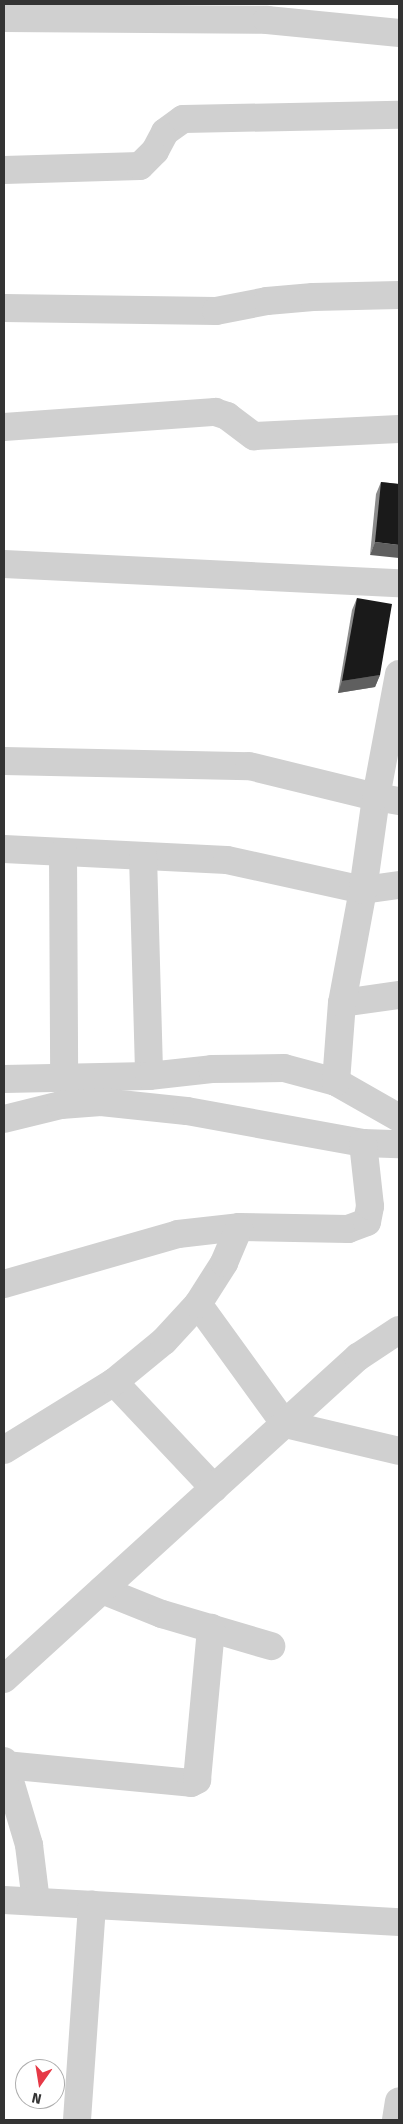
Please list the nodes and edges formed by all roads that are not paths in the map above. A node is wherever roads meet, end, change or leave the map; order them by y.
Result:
1 (4, 18) edge
2 (399, 33) edge
3 (399, 115) edge
4 (4, 170) edge
5 (399, 295) edge
6 (4, 308) edge
7 (4, 426) edge
8 (399, 428) edge
9 (4, 564) edge
10 (399, 583) edge
11 (398, 685) edge
12 (4, 761) edge
13 (387, 799) edge
14 (4, 849) edge
15 (63, 852) junction
16 (143, 856) junction
17 (399, 885) edge
18 (363, 890) junction
19 (399, 995) edge
20 (342, 1002) junction
21 (149, 1076) junction
22 (64, 1077) junction
23 (4, 1079) edge
24 (336, 1082) junction
25 (399, 1118) edge
26 (4, 1119) edge
27 (363, 1143) junction
28 (399, 1144) edge
29 (239, 1227) junction
30 (4, 1284) edge
31 (198, 1304) junction
32 (399, 1330) edge
33 (114, 1382) junction
34 (285, 1424) junction
35 (4, 1450) edge
36 (399, 1451) edge
37 (214, 1488) junction
38 (102, 1590) junction
39 (210, 1628) junction
40 (271, 1646) dead end
41 (4, 1679) edge
42 (4, 1763) edge
43 (4, 1900) edge
44 (36, 1902) junction
45 (92, 1905) junction
46 (399, 1922) edge
47 (399, 2101) edge
48 (77, 2120) edge
49 (396, 2120) edge

1 - 2 street
3 - 4 street
5 - 6 street
7 - 8 street
9 - 10 street
11 - 13 street
12 - 13 street
13 - 18 street
14 - 15 street
15 - 16 street
15 - 22 street
16 - 18 street
16 - 21 street
17 - 18 street
18 - 20 street
19 - 20 street
20 - 24 street
21 - 22 street
21 - 24 street
22 - 23 street
24 - 25 street
26 - 27 street
27 - 28 street
27 - 29 street
29 - 30 street
29 - 31 street
31 - 33 street
31 - 34 street
32 - 34 street
33 - 35 street
33 - 37 street
34 - 36 street
34 - 37 street
37 - 38 street
38 - 39 street
38 - 41 street
39 - 40 street
39 - 42 street
42 - 44 street
43 - 44 street
44 - 45 street
45 - 46 street
45 - 48 street
47 - 49 street

